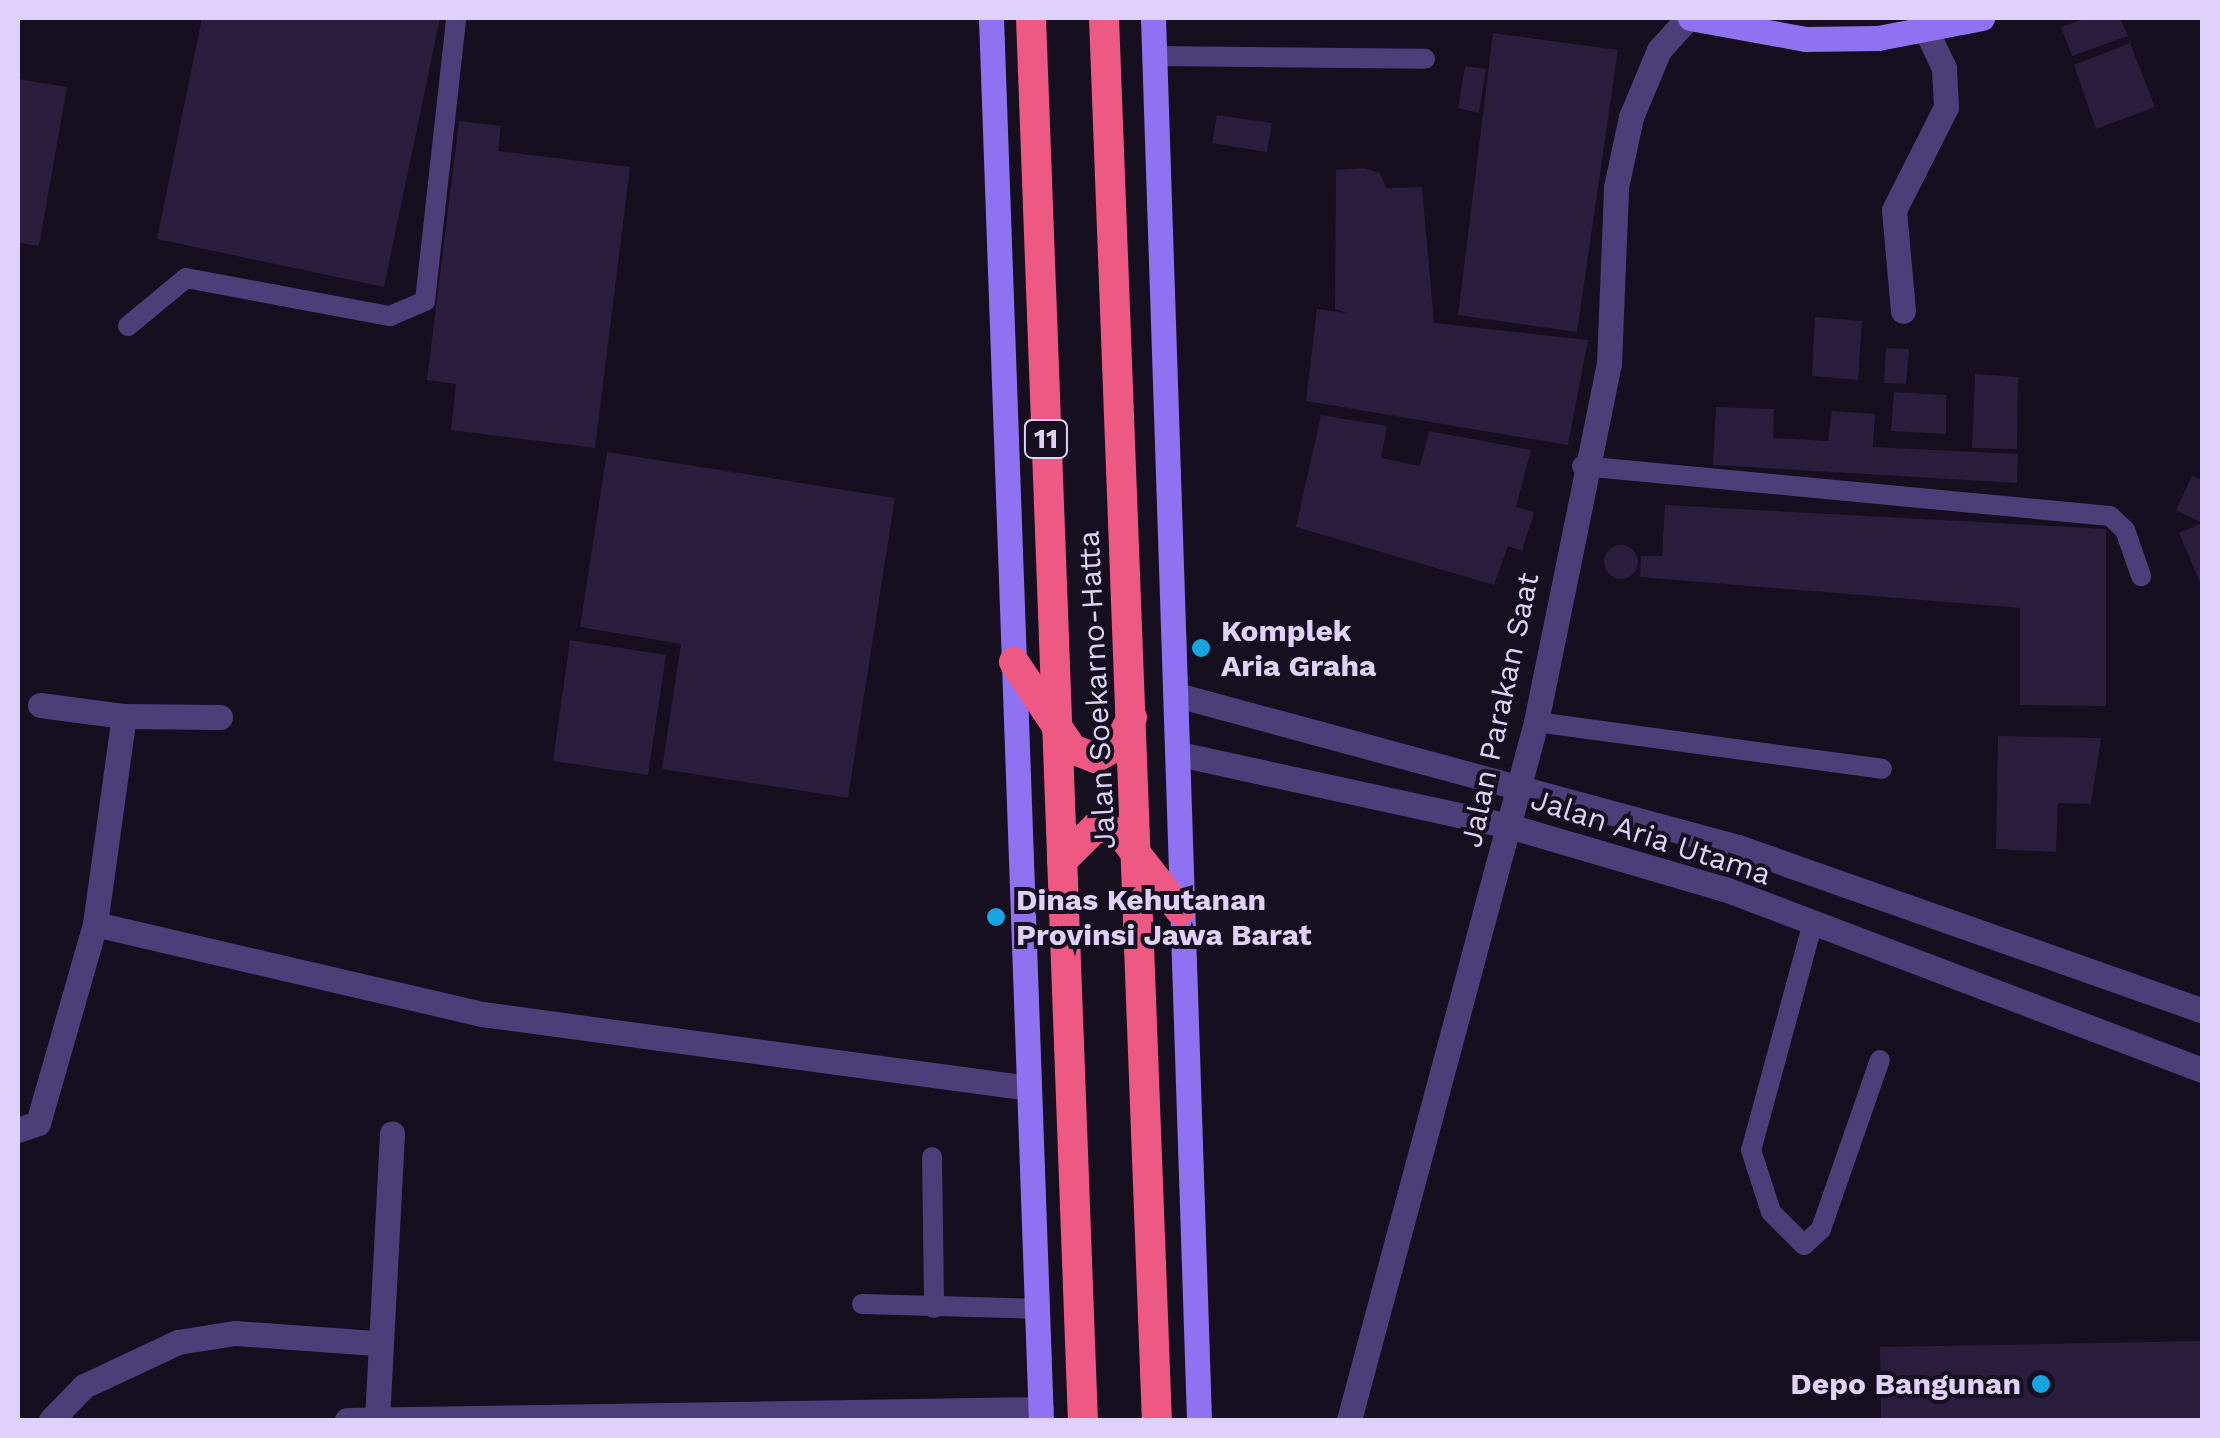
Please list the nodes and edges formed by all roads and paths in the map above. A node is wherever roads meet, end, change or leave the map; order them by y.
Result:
1 (456, 18) edge
2 (991, 18) edge
3 (1031, 18) edge
4 (1104, 18) edge
5 (1154, 18) edge
6 (1689, 18) edge
7 (1982, 18) edge
8 (1926, 30) junction
9 (1155, 56) junction
10 (1425, 59) dead end
11 (1903, 312) dead end
12 (128, 326) dead end
13 (1582, 466) junction
14 (2141, 576) dead end
15 (1014, 662) junction
16 (1177, 694) junction
17 (40, 704) dead end
18 (124, 716) junction
19 (220, 717) dead end
20 (1132, 718) junction
21 (1536, 722) junction
22 (1057, 728) junction
23 (1179, 754) junction
24 (1882, 769) dead end
25 (1519, 786) junction
26 (1509, 826) junction
27 (1738, 846) junction
28 (1139, 854) junction
29 (1062, 860) junction
30 (1726, 889) junction
31 (1180, 910) junction
32 (95, 924) junction
33 (1812, 926) junction
34 (2202, 1010) edge
35 (1880, 1060) dead end
36 (2202, 1070) edge
37 (1029, 1088) junction
38 (18, 1130) edge
39 (392, 1133) dead end
40 (932, 1157) dead end
41 (862, 1304) dead end
42 (934, 1308) junction
43 (1036, 1309) junction
44 (375, 1343) junction
45 (1156, 1370) junction
46 (1041, 1415) edge
47 (837, 1417) edge
48 (376, 1419) edge
49 (51, 1420) edge
50 (347, 1420) edge
51 (1084, 1420) edge
52 (1157, 1420) edge
53 (1176, 1420) edge
54 (1199, 1420) edge
55 (1349, 1420) edge

1 - 12 lane
2 - 15 main road
3 - 22 highway, Jalan Soekarno-Hatta / 11
4 - 20 highway, Jalan Soekarno-Hatta
5 - 9 main road
6 - 8 main road
6 - 13 street, Jalan Parakan Saat
7 - 8 main road
8 - 11 street
9 - 10 lane
9 - 16 main road
13 - 14 lane
13 - 21 street, Jalan Parakan Saat
15 - 22 highway
15 - 37 main road
16 - 23 main road
16 - 25 street, Jalan Aria Utama
17 - 18 street
18 - 19 street
18 - 32 street
20 - 22 highway
20 - 28 highway, Jalan Soekarno-Hatta
21 - 24 lane
21 - 25 street, Jalan Parakan Saat
22 - 29 highway, Jalan Soekarno-Hatta / 11
23 - 26 street, Jalan Aria Utama
23 - 31 main road
25 - 26 street, Jalan Parakan Saat
25 - 27 street, Jalan Aria Utama
26 - 30 street, Jalan Aria Utama
26 - 55 street, Jalan Parakan Saat
27 - 30 street
27 - 34 street, Jalan Aria Utama
28 - 29 highway
28 - 31 highway
28 - 45 highway, Jalan Soekarno-Hatta
29 - 51 highway, Jalan Soekarno-Hatta / 11
30 - 33 street, Jalan Aria Utama
31 - 54 main road
32 - 37 street
32 - 38 street
33 - 35 lane
33 - 36 street, Jalan Aria Utama
37 - 43 main road
39 - 44 street
40 - 42 lane
41 - 42 lane
42 - 43 lane
43 - 46 main road
44 - 48 street
44 - 49 street
45 - 52 highway, Jalan Soekarno-Hatta
45 - 53 highway
46 - 47 street
47 - 48 street
48 - 50 street

